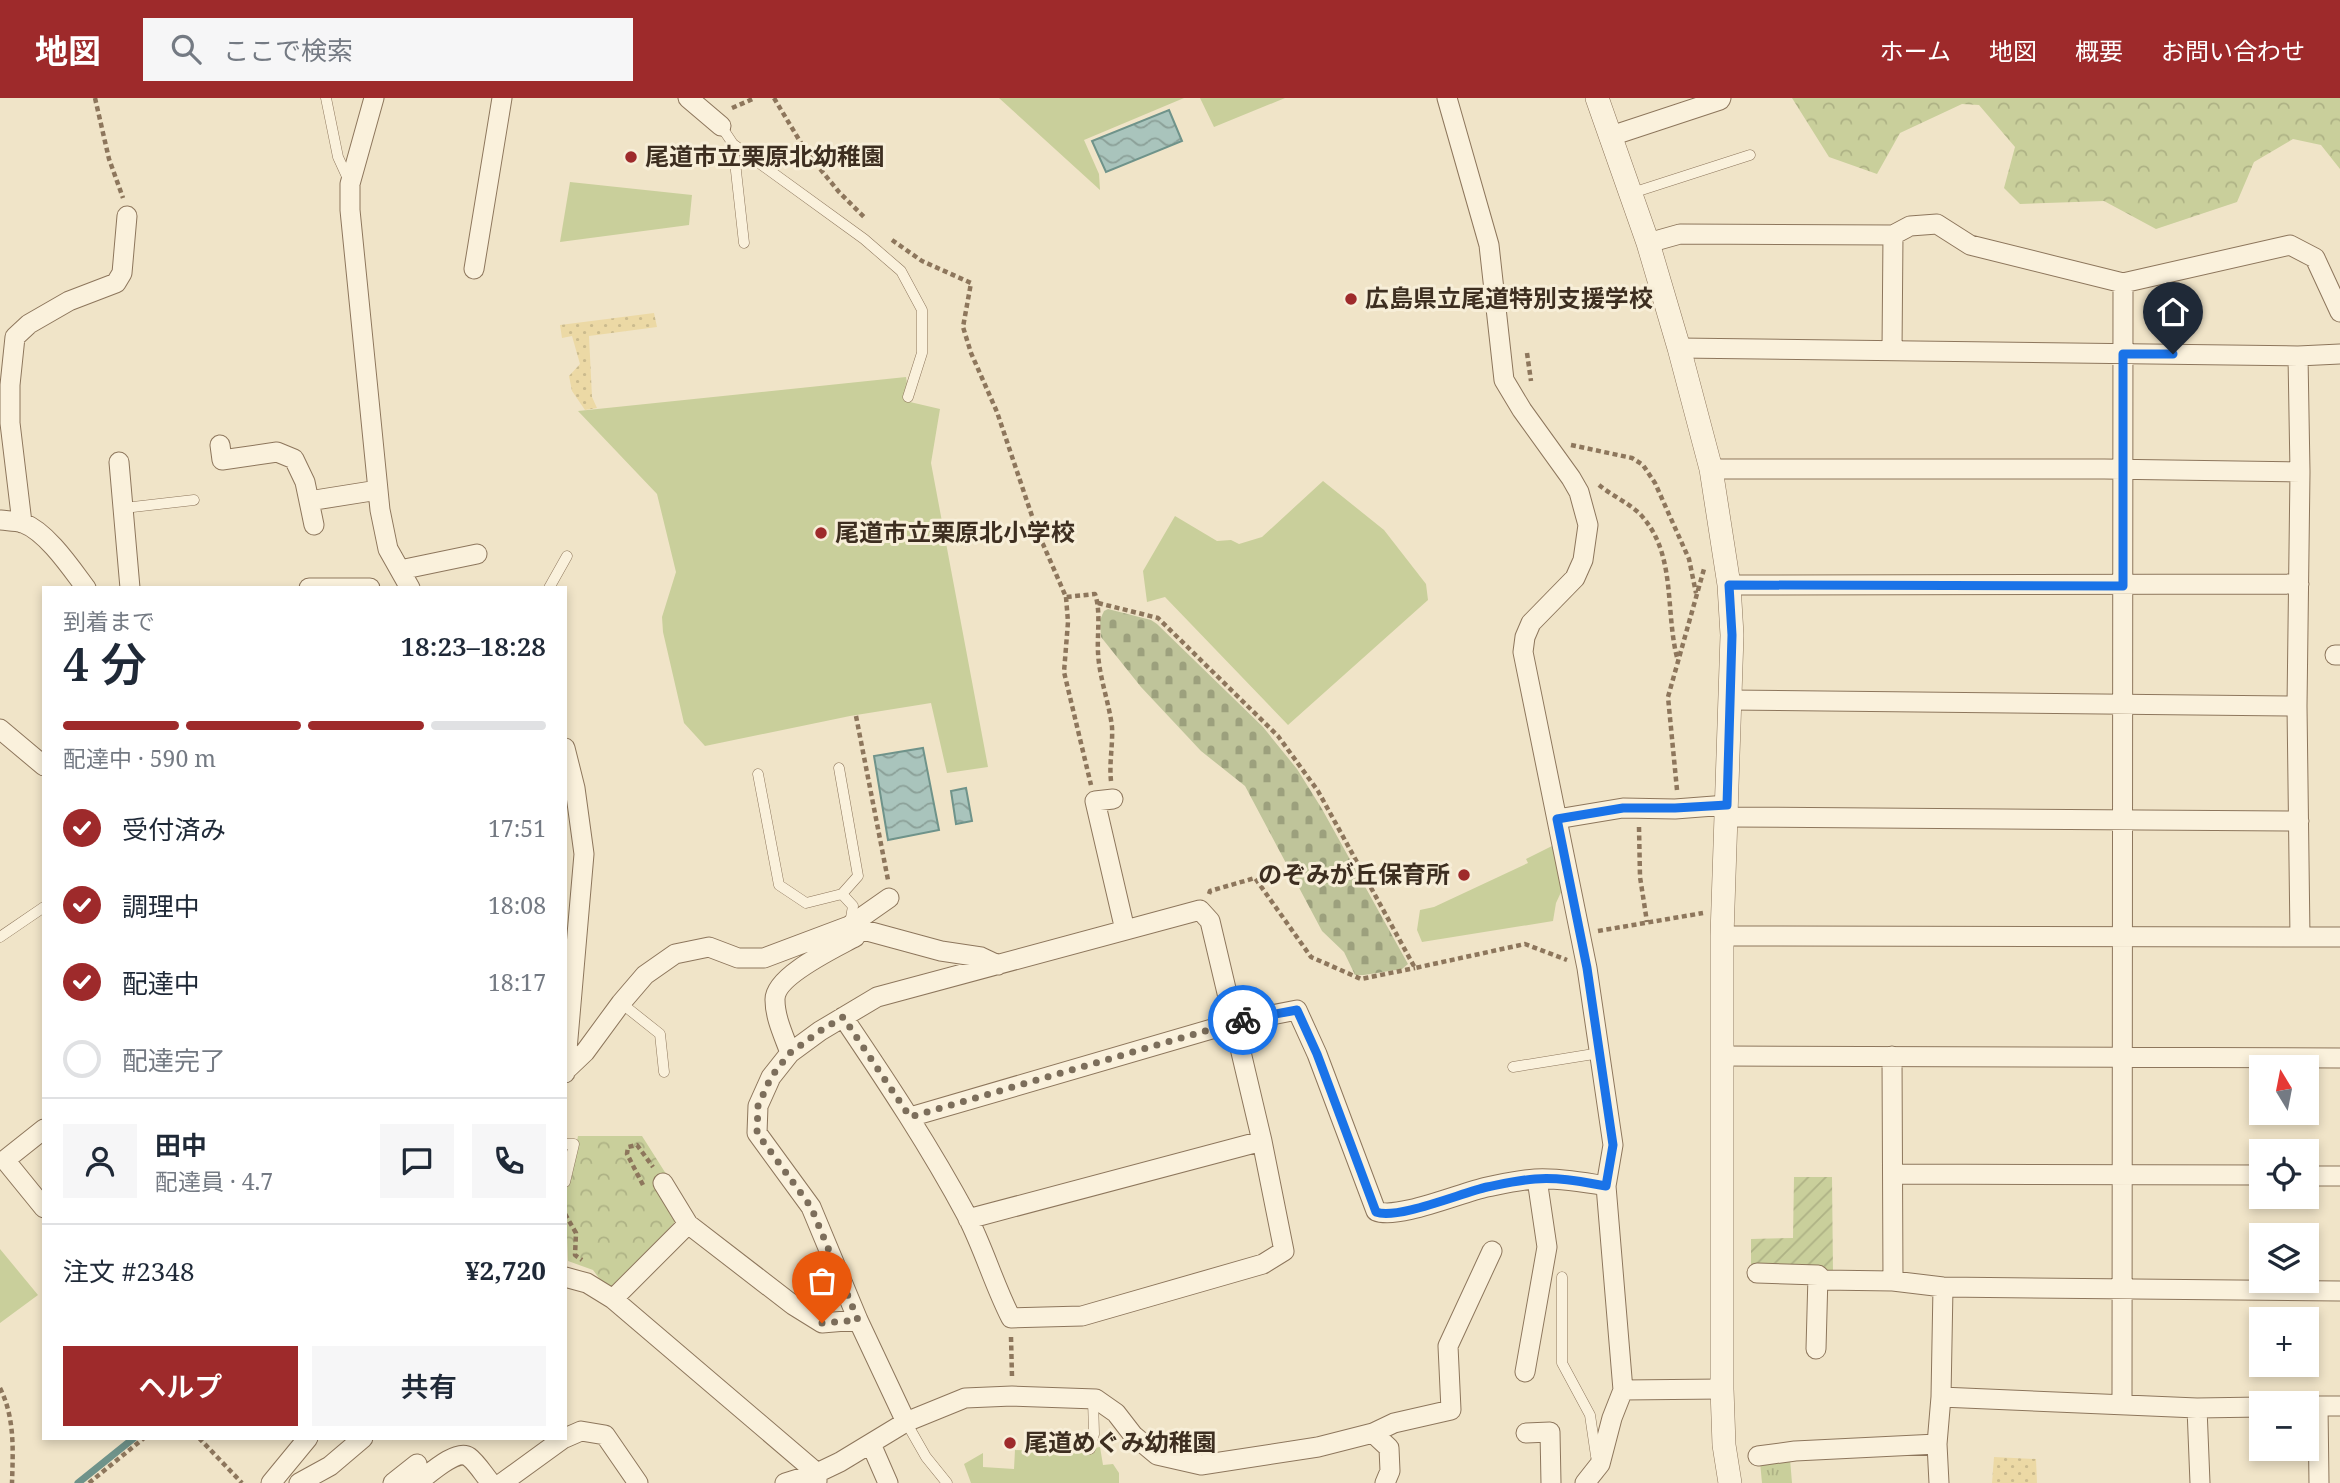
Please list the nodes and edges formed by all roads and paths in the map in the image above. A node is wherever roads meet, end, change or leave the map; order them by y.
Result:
1 (95, 98) edge
2 (326, 98) edge
3 (374, 98) edge
4 (502, 98) edge
5 (688, 98) edge
6 (774, 98) edge
7 (1447, 98) edge
8 (1597, 98) edge
9 (1721, 98) edge
10 (721, 126) joint
11 (1611, 136) junction
12 (733, 144) junction
13 (1750, 155) dead end
14 (350, 184) junction
15 (1632, 193) junction
16 (127, 216) joint
17 (867, 220) dead end
18 (1893, 235) junction
19 (888, 237) dead end
20 (744, 243) dead end
21 (1648, 243) junction
22 (474, 269) dead end
23 (2123, 283) junction
24 (2340, 312) edge
25 (1679, 348) junction
26 (1892, 351) junction
27 (1527, 353) dead end
28 (2123, 354) junction
29 (2340, 354) edge
30 (2298, 356) junction
31 (1535, 388) dead end
32 (908, 397) dead end
33 (1564, 437) dead end
34 (220, 445) dead end
35 (1570, 445) junction
36 (1578, 455) dead end
37 (120, 462) dead end
38 (1711, 469) junction
39 (2124, 469) junction
40 (2301, 472) junction
41 (1593, 476) dead end
42 (378, 490) junction
43 (194, 500) dead end
44 (309, 501) junction
45 (124, 508) junction
46 (0, 520) edge
47 (22, 523) junction
48 (314, 525) dead end
49 (1723, 540) junction
50 (477, 554) dead end
51 (567, 556) dead end
52 (400, 570) junction
53 (2299, 584) junction
54 (1729, 585) junction
55 (84, 586) edge
56 (130, 586) edge
57 (409, 586) edge
58 (550, 586) edge
59 (2123, 586) junction
60 (1066, 597) junction
61 (1696, 597) junction
62 (1098, 603) junction
63 (1678, 661) junction
64 (1730, 700) junction
65 (2124, 702) junction
66 (2297, 706) junction
67 (856, 716) dead end
68 (0, 729) edge
69 (567, 756) edge
70 (42, 764) edge
71 (839, 768) dead end
72 (758, 774) dead end
73 (1104, 800) junction
74 (1678, 808) junction
75 (1639, 809) junction
76 (1727, 811) junction
77 (2122, 818) junction
78 (1557, 819) junction
79 (2299, 821) junction
80 (842, 894) junction
81 (889, 898) joint
82 (42, 908) edge
83 (1724, 909) junction
84 (1200, 910) junction
85 (1647, 922) junction
86 (852, 926) junction
87 (1125, 930) junction
88 (1580, 934) junction
89 (1722, 936) junction
90 (0, 937) edge
91 (2300, 937) junction
92 (2340, 937) edge
93 (2123, 938) junction
94 (998, 965) junction
95 (1415, 968) junction
96 (1587, 968) junction
97 (621, 1003) junction
98 (843, 1017) junction
99 (1236, 1022) junction
100 (567, 1049) edge
101 (790, 1053) junction
102 (1601, 1053) junction
103 (1722, 1056) junction
104 (1892, 1056) junction
105 (2124, 1058) junction
106 (2340, 1058) edge
107 (1513, 1068) dead end
108 (567, 1070) edge
109 (664, 1072) dead end
110 (910, 1117) junction
111 (42, 1131) edge
112 (1262, 1141) junction
113 (567, 1144) edge
114 (2, 1162) edge
115 (567, 1174) edge
116 (1893, 1174) junction
117 (2123, 1174) junction
118 (2249, 1175) edge
119 (2319, 1176) edge
120 (2340, 1176) edge
121 (1537, 1179) junction
122 (1606, 1186) junction
123 (655, 1187) junction
124 (42, 1206) edge
125 (567, 1217) edge
126 (968, 1219) junction
127 (688, 1224) junction
128 (1492, 1251) dead end
129 (586, 1262) dead end
130 (1757, 1273) dead end
131 (1818, 1275) junction
132 (1562, 1277) dead end
133 (567, 1278) edge
134 (1893, 1281) junction
135 (1943, 1287) junction
136 (2123, 1290) junction
137 (2340, 1291) edge
138 (614, 1300) junction
139 (1011, 1318) junction
140 (858, 1320) junction
141 (1816, 1349) dead end
142 (1525, 1373) dead end
143 (0, 1388) edge
144 (1722, 1389) junction
145 (1623, 1390) junction
146 (1012, 1396) junction
147 (1941, 1397) junction
148 (1093, 1399) junction
149 (2122, 1405) junction
150 (2319, 1406) edge
151 (2340, 1406) edge
152 (2249, 1407) edge
153 (2197, 1408) junction
154 (906, 1422) junction
155 (1373, 1433) junction
156 (1526, 1433) dead end
157 (567, 1437) edge
158 (142, 1440) edge
159 (201, 1440) edge
160 (306, 1440) edge
161 (361, 1440) edge
162 (562, 1440) edge
163 (871, 1444) junction
164 (1937, 1444) junction
165 (1090, 1449) dead end
166 (1758, 1456) dead end
167 (2317, 1461) edge
168 (1598, 1467) junction
169 (417, 1474) edge
170 (817, 1478) edge
171 (12, 1483) edge
172 (89, 1483) edge
173 (242, 1483) edge
174 (271, 1483) edge
175 (299, 1483) edge
176 (393, 1483) edge
177 (491, 1483) edge
178 (502, 1483) edge
179 (638, 1483) edge
180 (785, 1483) edge
181 (888, 1483) edge
182 (947, 1483) edge
183 (1385, 1483) edge
184 (1551, 1483) edge
185 (1585, 1483) edge
186 (1730, 1483) edge
187 (1938, 1483) edge
188 (2200, 1483) edge
189 (2319, 1483) edge

1 - 16 path
2 - 14 lane
3 - 14 street
4 - 22 street
5 - 10 street
6 - 17 path
7 - 78 street
8 - 11 street
9 - 11 street
10 - 12 lane
11 - 15 street
12 - 20 lane
12 - 32 lane
13 - 15 lane
14 - 42 street
15 - 21 street
16 - 47 street
18 - 21 street
18 - 23 street
18 - 26 street
19 - 60 path
21 - 25 street
23 - 24 street
23 - 28 street
25 - 26 street
25 - 38 street
26 - 28 street
27 - 31 path
28 - 30 street
28 - 39 street
29 - 30 street
30 - 40 street
33 - 35 path
34 - 44 street
35 - 36 path
35 - 61 path
37 - 45 street
38 - 39 street
38 - 49 street
39 - 40 street
39 - 59 street
40 - 53 street
41 - 63 path
42 - 44 street
42 - 52 street
43 - 45 lane
44 - 48 street
45 - 56 street
46 - 47 street
47 - 55 street
49 - 54 street
49 - 61 path
50 - 52 street
51 - 58 lane
52 - 57 street
53 - 59 street
53 - 66 street
54 - 59 street
54 - 64 street
59 - 65 street
60 - 62 path
60 - 73 path
61 - 63 path
62 - 73 path
62 - 95 path
63 - 74 path
64 - 65 street
64 - 76 street
65 - 66 street
65 - 77 street
66 - 79 street
67 - 81 path
68 - 70 street
69 - 100 street
71 - 80 lane
72 - 80 lane
73 - 87 street
74 - 75 street
74 - 76 street
75 - 78 street
75 - 85 path
76 - 77 street
76 - 83 street
77 - 79 street
77 - 93 street
78 - 88 street
79 - 91 street
80 - 86 lane
81 - 86 street
82 - 90 lane
83 - 85 path
83 - 89 street
84 - 87 street
84 - 95 path
84 - 99 street
85 - 88 path
86 - 94 street
86 - 97 street
86 - 101 street
87 - 94 street
88 - 96 street
89 - 93 street
89 - 103 street
91 - 92 street
91 - 93 street
93 - 105 street
94 - 98 street
95 - 96 path
96 - 102 street
97 - 108 street
97 - 109 lane
98 - 101 street
98 - 110 street
99 - 110 street
99 - 112 street
99 - 121 street
101 - 140 street
102 - 107 lane
102 - 122 street
103 - 104 street
103 - 144 street
104 - 105 street
104 - 116 street
105 - 106 street
105 - 117 street
110 - 126 street
111 - 114 street
112 - 126 street
112 - 139 street
113 - 115 lane
114 - 124 street
116 - 117 street
116 - 134 street
117 - 118 street
117 - 136 street
119 - 120 street
121 - 122 street
121 - 142 street
122 - 145 street
123 - 123 path
123 - 127 street
125 - 129 path
126 - 139 street
127 - 138 street
127 - 140 street
128 - 155 street
130 - 131 street
131 - 134 street
131 - 141 street
132 - 168 lane
133 - 138 street
134 - 135 street
135 - 136 street
135 - 147 street
136 - 137 street
136 - 149 street
138 - 170 street
139 - 146 path
140 - 154 street
143 - 171 path
144 - 145 street
144 - 186 street
145 - 168 street
146 - 148 street
146 - 154 street
147 - 149 street
147 - 164 street
148 - 155 street
148 - 165 lane
149 - 153 street
150 - 151 street
152 - 153 street
153 - 188 street
154 - 163 street
154 - 182 lane
155 - 183 street
156 - 184 street
157 - 179 street
158 - 172 path
159 - 173 path
160 - 174 street
161 - 175 street
162 - 178 street
163 - 170 street
163 - 181 street
164 - 166 street
164 - 187 street
167 - 189 street
168 - 185 street
169 - 176 street
169 - 177 street
170 - 180 street

